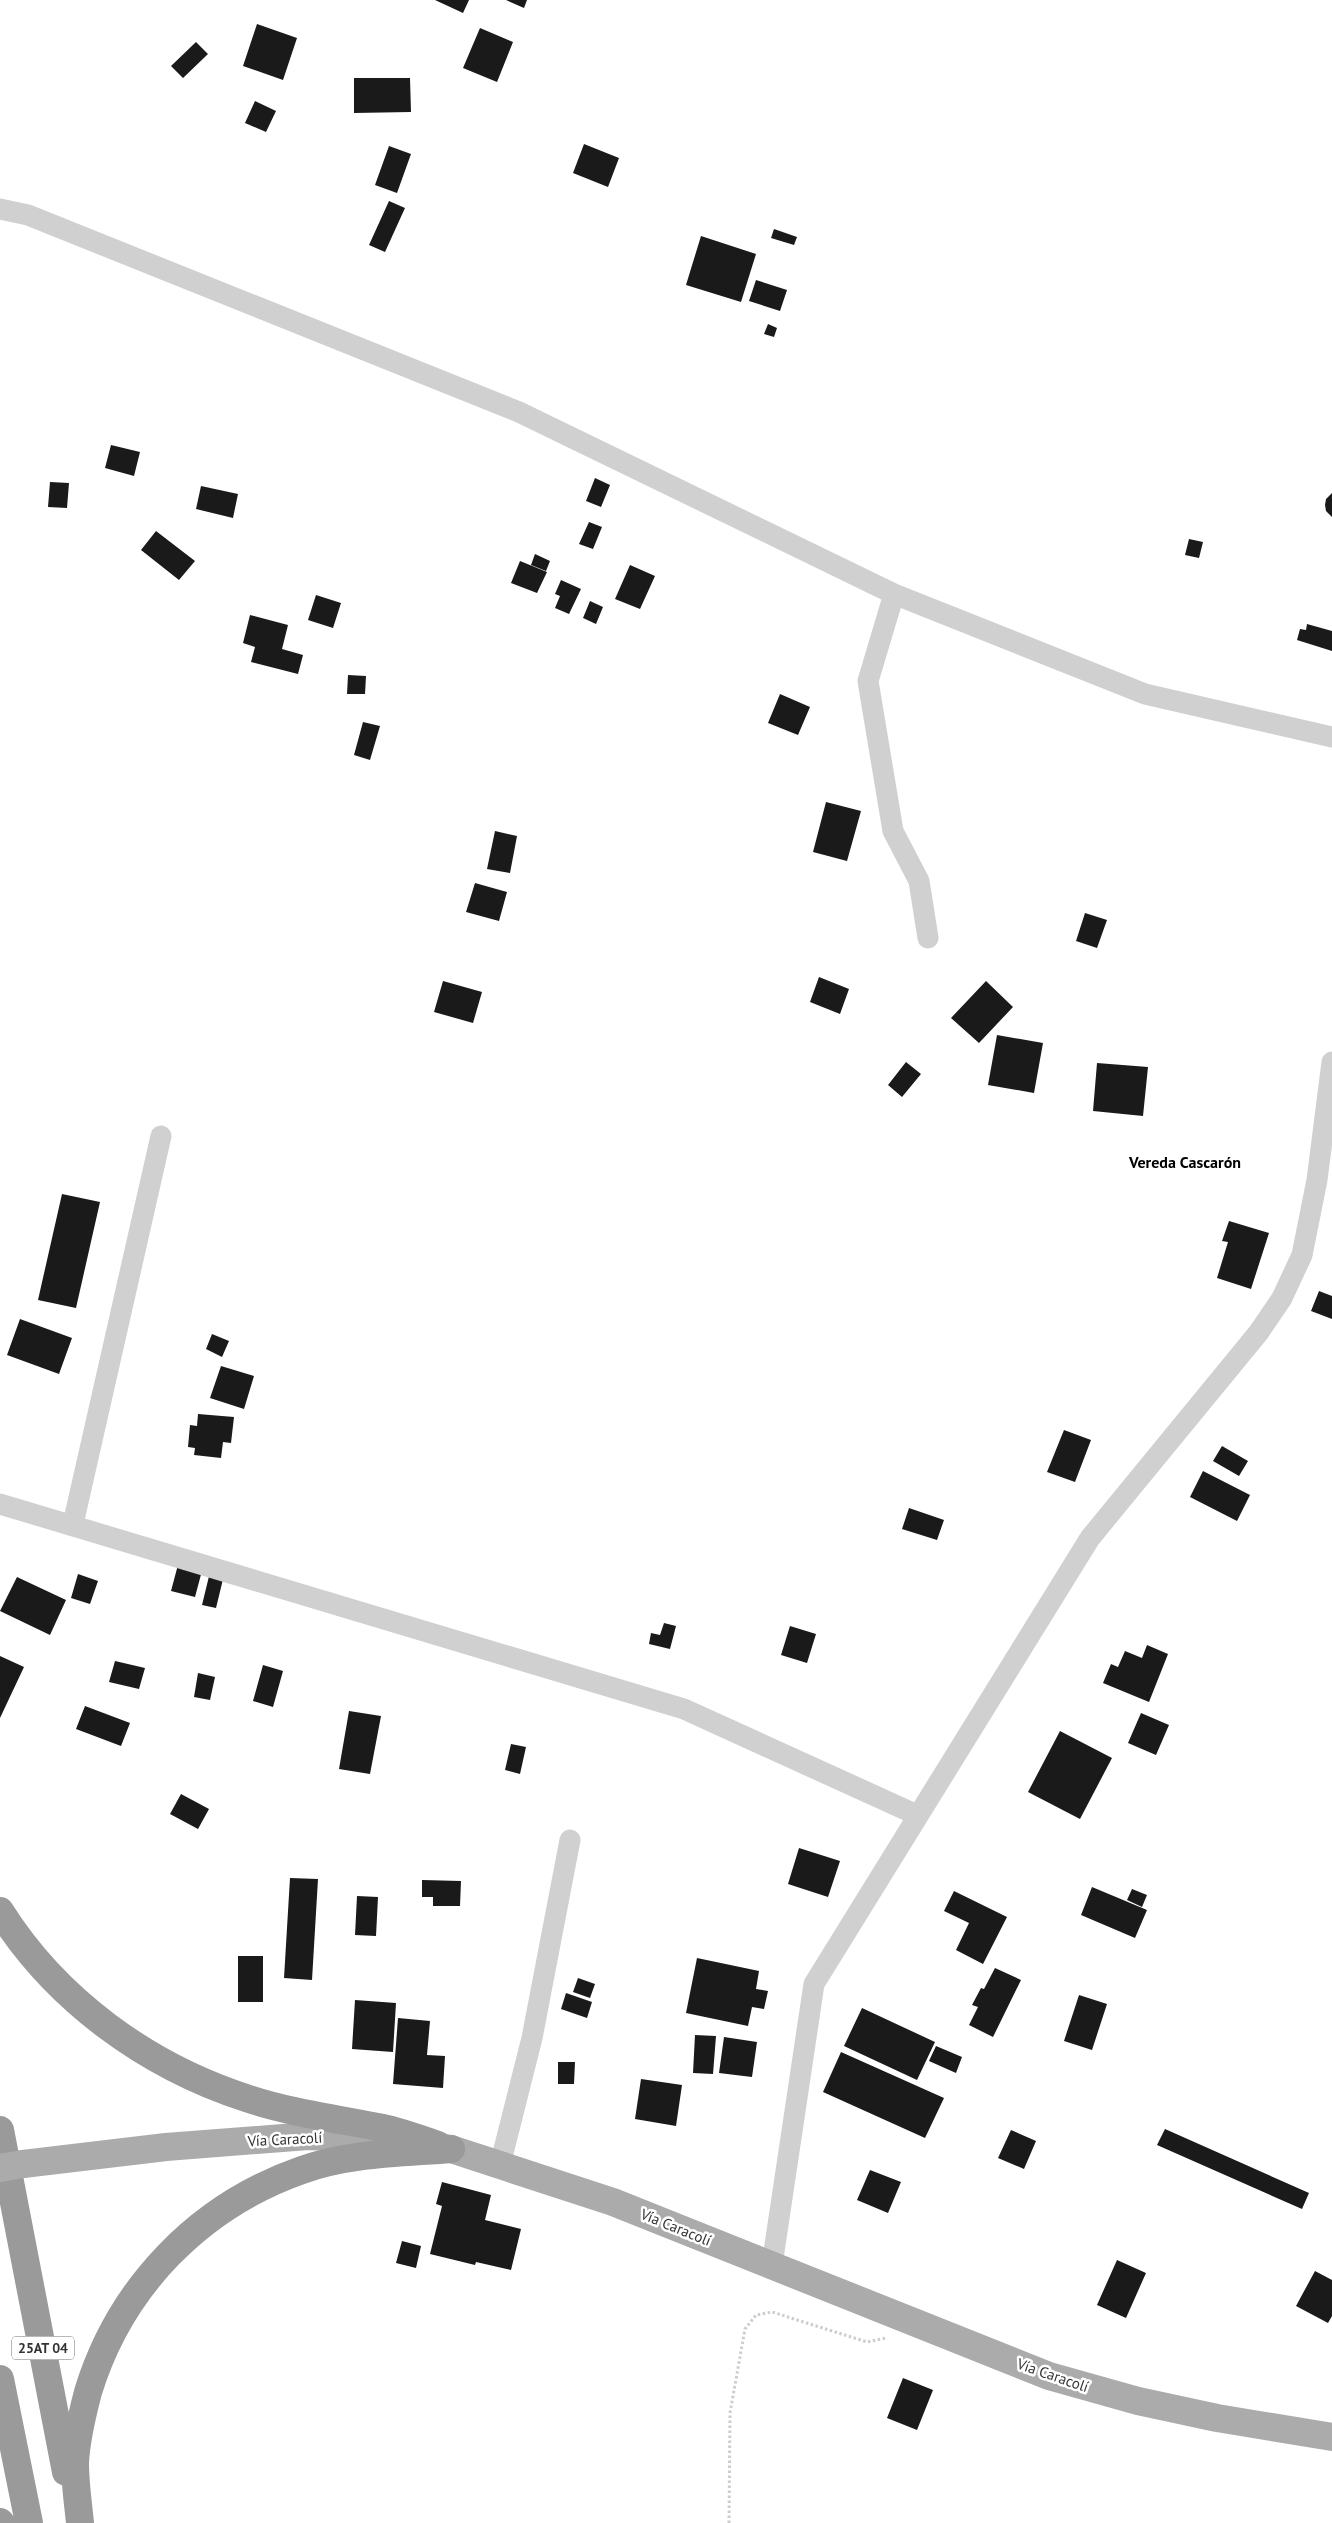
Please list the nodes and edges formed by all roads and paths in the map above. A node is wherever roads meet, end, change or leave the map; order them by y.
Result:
1 (0, 209) edge
2 (894, 594) junction
3 (1332, 737) edge
4 (928, 938) dead end
5 (1332, 1062) edge
6 (160, 1136) dead end
7 (1332, 1144) edge
8 (1317, 1180) junction
9 (0, 1504) edge
10 (73, 1524) junction
11 (917, 1815) junction
12 (570, 1840) dead end
13 (0, 1912) edge
14 (0, 2130) edge
15 (451, 2149) junction
16 (500, 2165) junction
17 (5, 2170) edge
18 (772, 2265) junction
19 (903, 2318) junction
20 (0, 2379) edge
21 (1332, 2438) edge
22 (29, 2523) edge
23 (76, 2523) edge
24 (80, 2523) edge
25 (729, 2523) edge

1 - 2 street
2 - 3 street
2 - 4 street
5 - 8 street
6 - 10 street
7 - 8 street
8 - 11 street
9 - 10 street
10 - 11 street
11 - 18 street
12 - 16 street
13 - 15 highway
14 - 17 highway
15 - 16 main road, Vía Caracolí
15 - 17 main road, Vía Caracolí, bridge
15 - 24 highway
16 - 18 main road, Vía Caracolí
17 - 23 highway, 25AT 04
18 - 19 main road, Vía Caracolí
19 - 21 main road, Vía Caracolí
19 - 25 path
20 - 22 highway

